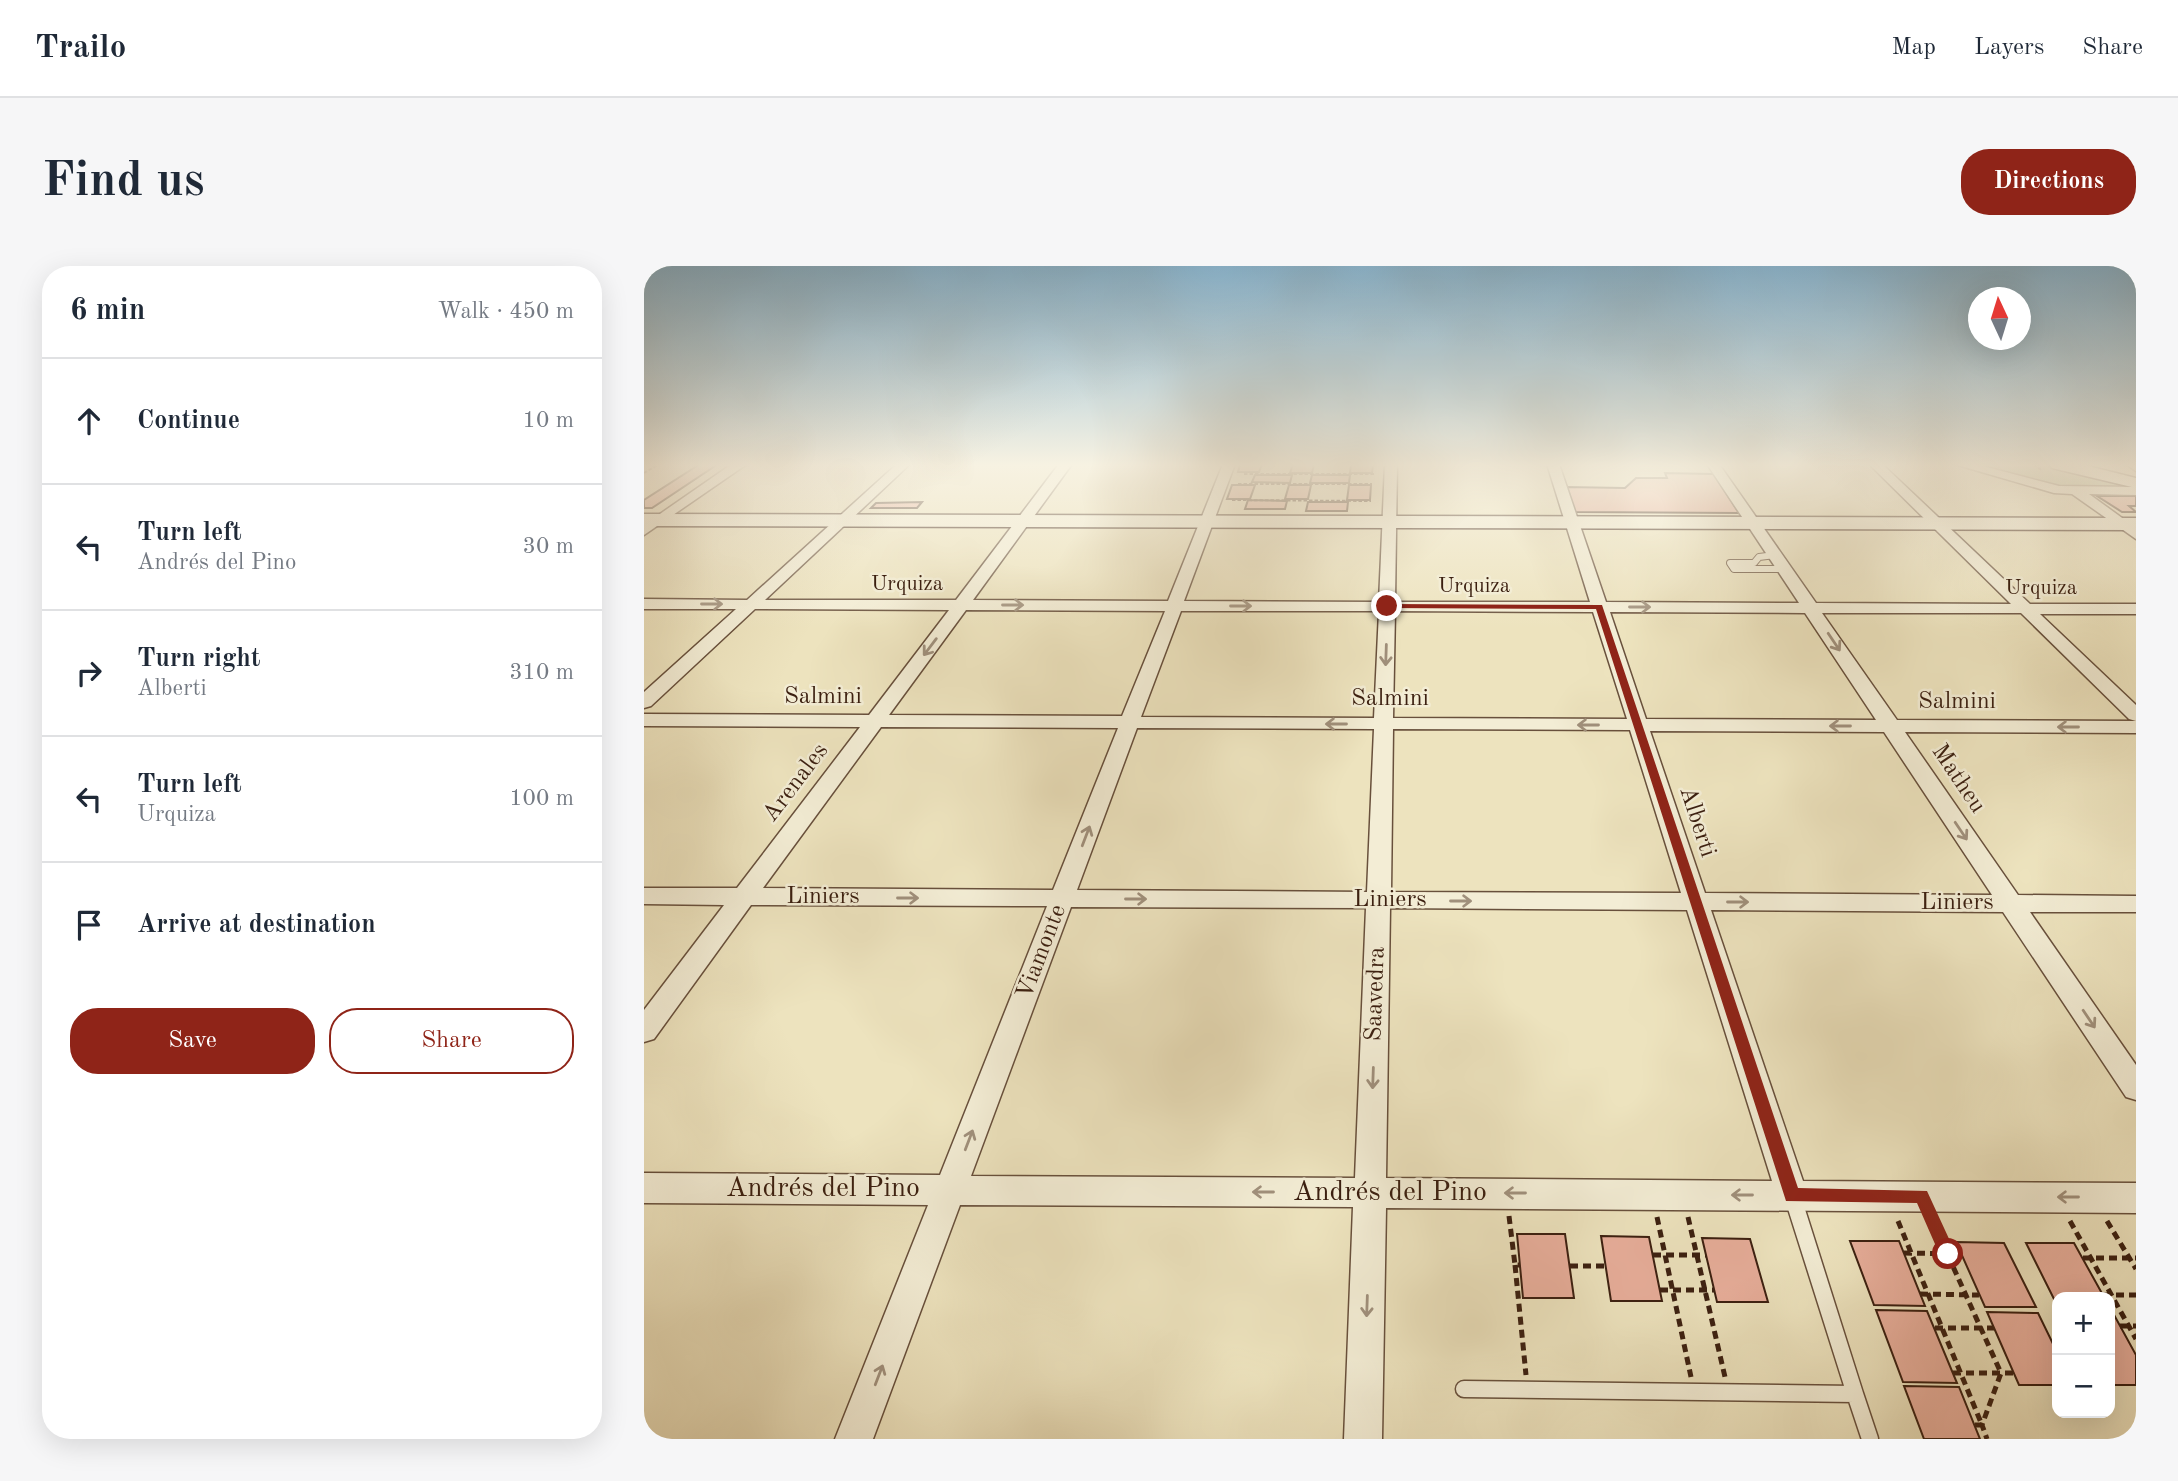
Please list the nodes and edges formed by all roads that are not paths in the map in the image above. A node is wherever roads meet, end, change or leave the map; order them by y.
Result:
1 (1209, 518) edge
2 (845, 519) edge
3 (1026, 519) edge
4 (1384, 519) edge
5 (1563, 519) edge
6 (1571, 519) junction
7 (1751, 520) junction
8 (1933, 520) junction
9 (2128, 524) edge
10 (1779, 562) junction
11 (644, 604) edge
12 (751, 604) junction
13 (962, 605) junction
14 (1175, 606) junction
15 (1387, 606) junction
16 (1600, 607) junction
17 (1811, 608) junction
18 (2025, 609) junction
19 (2136, 609) edge
20 (644, 702) edge
21 (2136, 715) edge
22 (644, 720) edge
23 (875, 722) junction
24 (1130, 723) junction
25 (1384, 724) junction
26 (1638, 725) junction
27 (1891, 726) junction
28 (2136, 727) edge
29 (644, 896) edge
30 (744, 897) junction
31 (1062, 898) junction
32 (1379, 900) junction
33 (1696, 902) junction
34 (2011, 903) junction
35 (2136, 904) edge
36 (644, 1031) edge
37 (2136, 1088) edge
38 (644, 1188) edge
39 (950, 1190) junction
40 (1370, 1193) junction
41 (1792, 1195) junction
42 (2136, 1198) edge
43 (1464, 1389) dead end
44 (1855, 1394) junction
45 (855, 1439) edge
46 (1363, 1439) edge
47 (1870, 1439) edge

1 - 14 street, Viamonte
2 - 12 street
3 - 13 street, Arenales
4 - 15 street, Saavedra
5 - 6 main road
6 - 7 main road
6 - 16 street, Alberti
7 - 8 main road
7 - 10 street, Matheu
8 - 9 main road
8 - 18 street
10 - 10 lane
10 - 17 street, Matheu
11 -> 12 street, Urquiza
12 - 13 street, Urquiza
12 - 20 street
13 -> 14 street, Urquiza
13 -> 23 street, Arenales
14 -> 15 street, Urquiza
14 - 24 street, Viamonte
15 - 16 street, Urquiza
15 -> 25 street, Saavedra
16 -> 17 street, Urquiza
16 - 26 street, Alberti
17 - 18 street, Urquiza
17 -> 27 street, Matheu
18 - 19 street, Urquiza
18 - 21 street
22 - 23 street, Salmini
23 - 24 street, Salmini
23 - 30 street, Arenales
25 -> 24 street, Salmini
31 -> 24 street, Viamonte
26 -> 25 street, Salmini
25 - 32 street, Saavedra
27 -> 26 street, Salmini
26 - 33 street, Alberti
28 -> 27 street, Salmini
27 -> 34 street, Matheu
29 - 30 street, Liniers
30 -> 31 street, Liniers
30 - 36 street, Arenales
31 -> 32 street, Liniers
39 -> 31 street, Viamonte
32 -> 33 street, Liniers
32 -> 40 street, Saavedra
33 -> 34 street, Liniers
33 - 41 street, Alberti
34 - 35 street, Liniers
34 -> 37 street, Matheu
38 - 39 street, Andrés del Pino
40 -> 39 street, Andrés del Pino
45 -> 39 street, Viamonte
41 -> 40 street, Andrés del Pino
40 -> 46 street, Saavedra
42 -> 41 street, Andrés del Pino
41 - 44 lane
43 - 44 lane
44 - 47 lane

